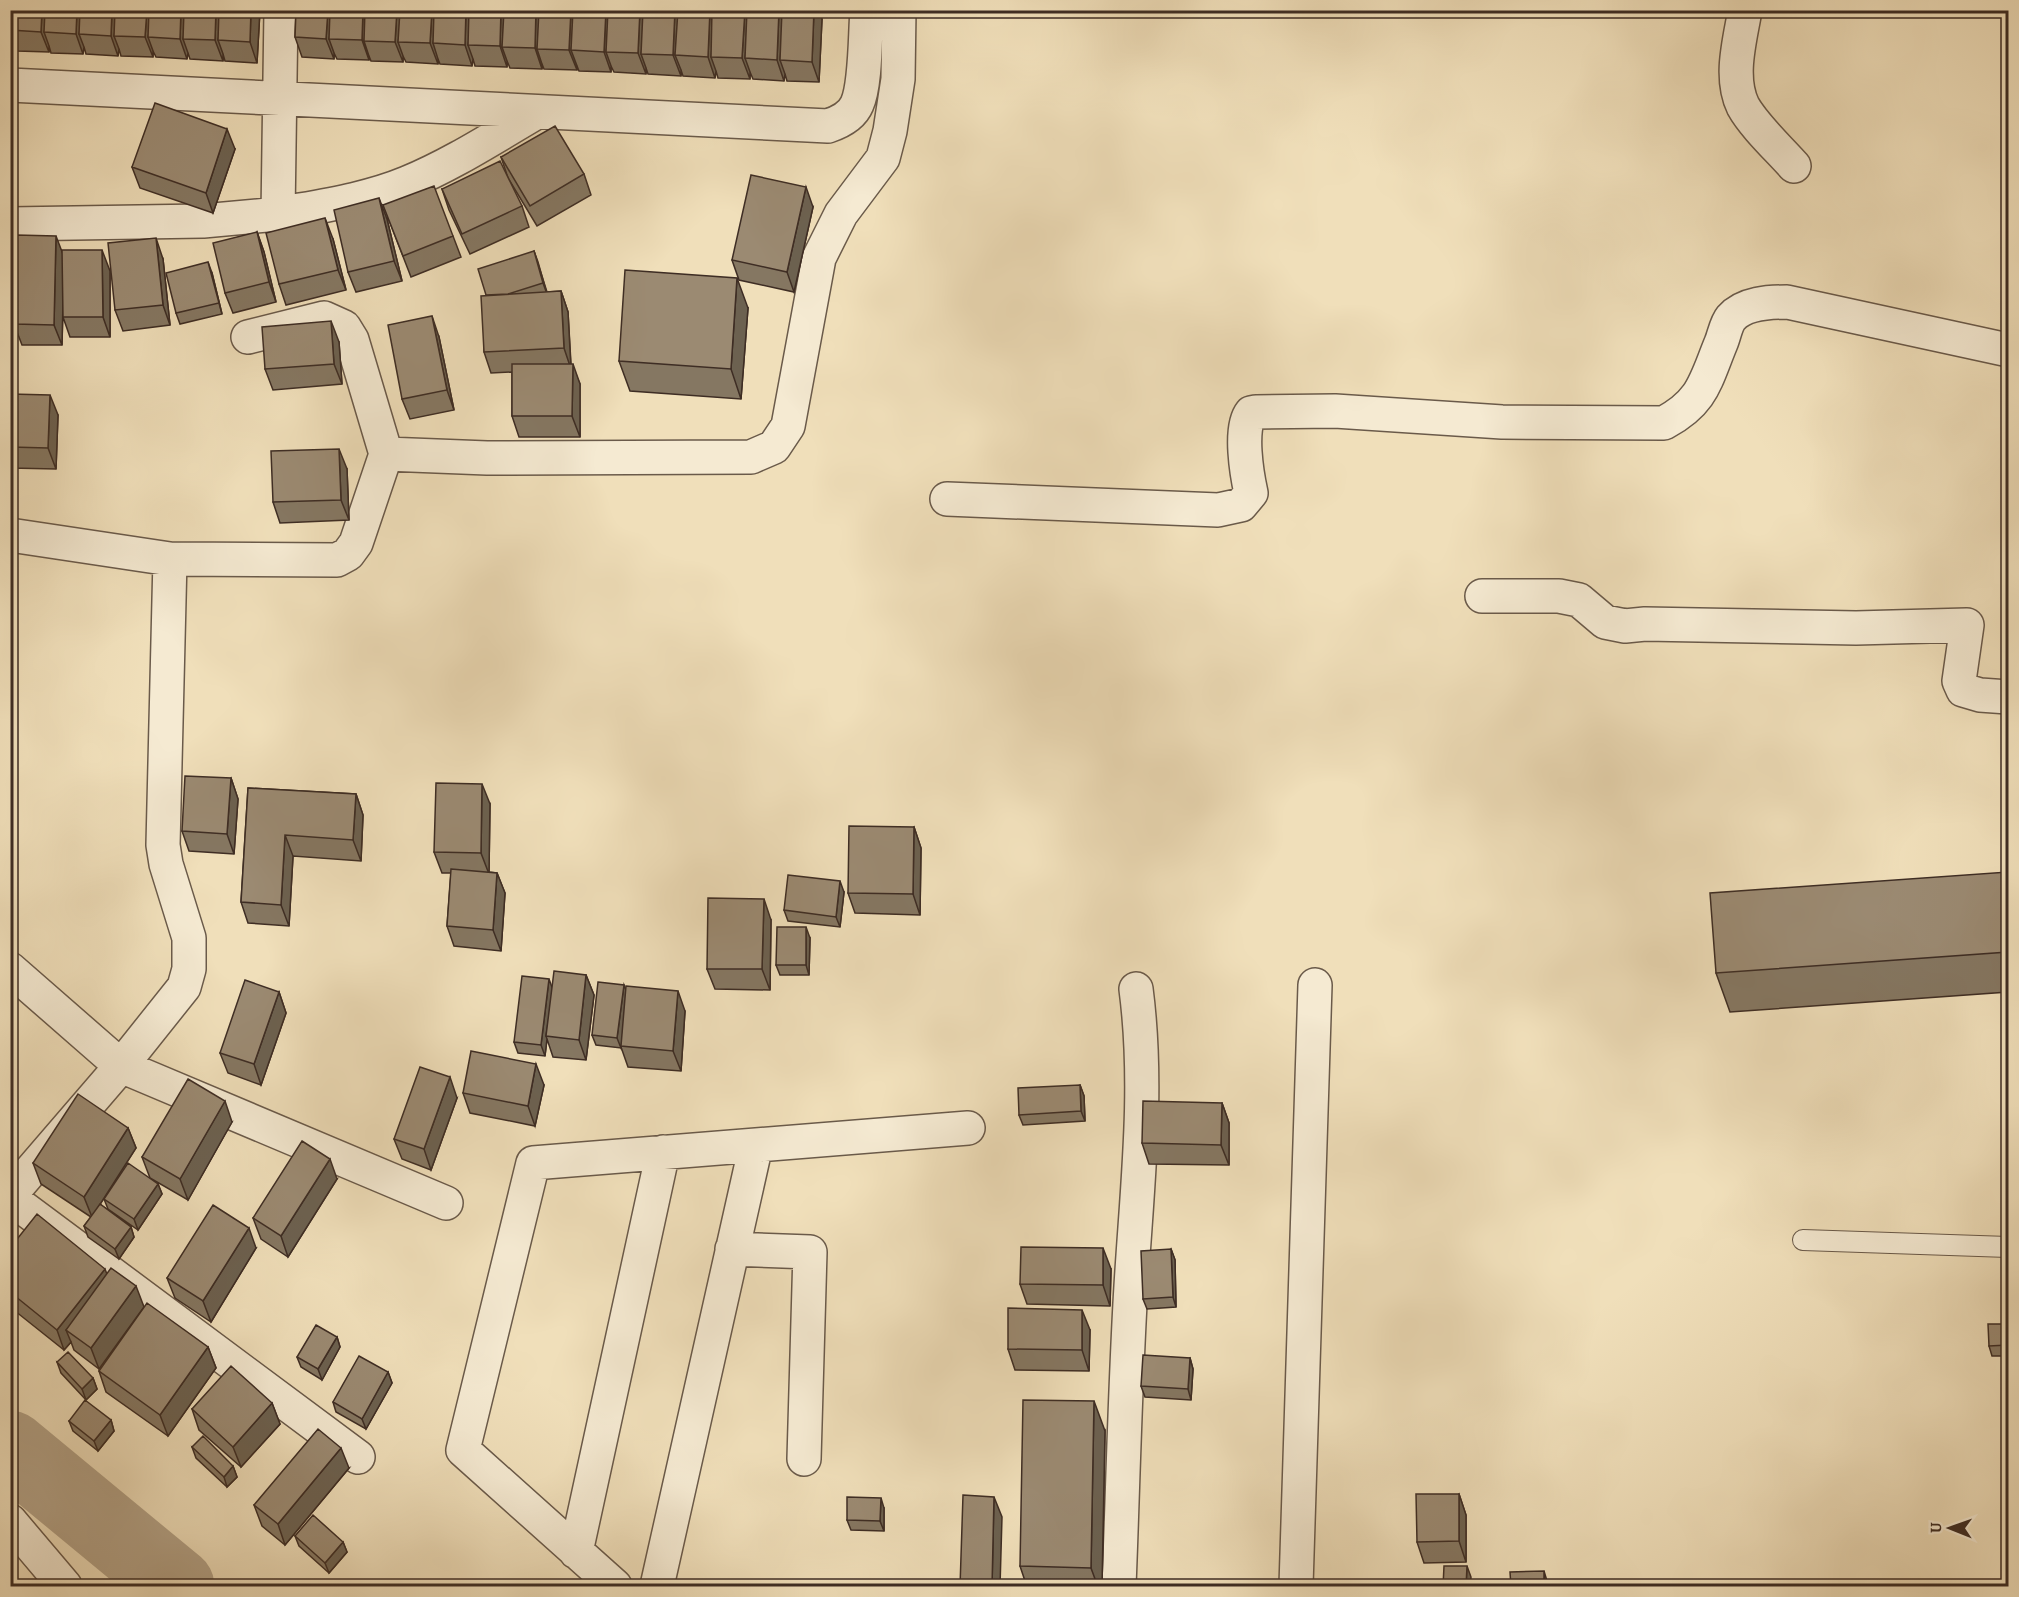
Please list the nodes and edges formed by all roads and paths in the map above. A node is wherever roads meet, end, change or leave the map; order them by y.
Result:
1 (281, 10) edge
2 (867, 10) edge
3 (899, 10) edge
4 (1745, 10) edge
5 (10, 85) edge
6 (278, 97) junction
7 (537, 112) junction
8 (1794, 166) dead end
9 (278, 214) junction
10 (10, 224) edge
11 (248, 337) dead end
12 (2008, 350) edge
13 (386, 454) junction
14 (947, 499) dead end
15 (10, 535) edge
16 (170, 559) junction
17 (1482, 596) dead end
18 (2008, 697) edge
19 (10, 969) edge
20 (1315, 985) dead end
21 (1136, 990) dead end
22 (122, 1066) junction
23 (968, 1128) dead end
24 (756, 1144) junction
25 (663, 1152) junction
26 (10, 1197) edge
27 (446, 1203) dead end
28 (1803, 1240) dead end
29 (2008, 1246) edge
30 (732, 1249) junction
31 (358, 1457) dead end
32 (804, 1459) dead end
33 (10, 1521) edge
34 (576, 1552) junction
35 (64, 1587) edge
36 (615, 1587) edge
37 (657, 1587) edge
38 (1119, 1587) edge
39 (1296, 1587) edge

1 - 6 street
2 - 7 street
3 - 13 street
4 - 8 street
5 - 6 street
6 - 7 street
6 - 9 street
7 - 9 street
9 - 10 street
11 - 13 street
12 - 14 street
13 - 16 street
15 - 16 street
16 - 22 street
17 - 18 street
19 - 22 street
20 - 39 street
21 - 38 street
22 - 26 street
22 - 27 street
23 - 24 street
24 - 25 street
24 - 30 street
25 - 34 street
25 - 34 street
26 - 31 street
28 - 29 lane
30 - 32 street
30 - 37 street
33 - 35 street
34 - 36 street

